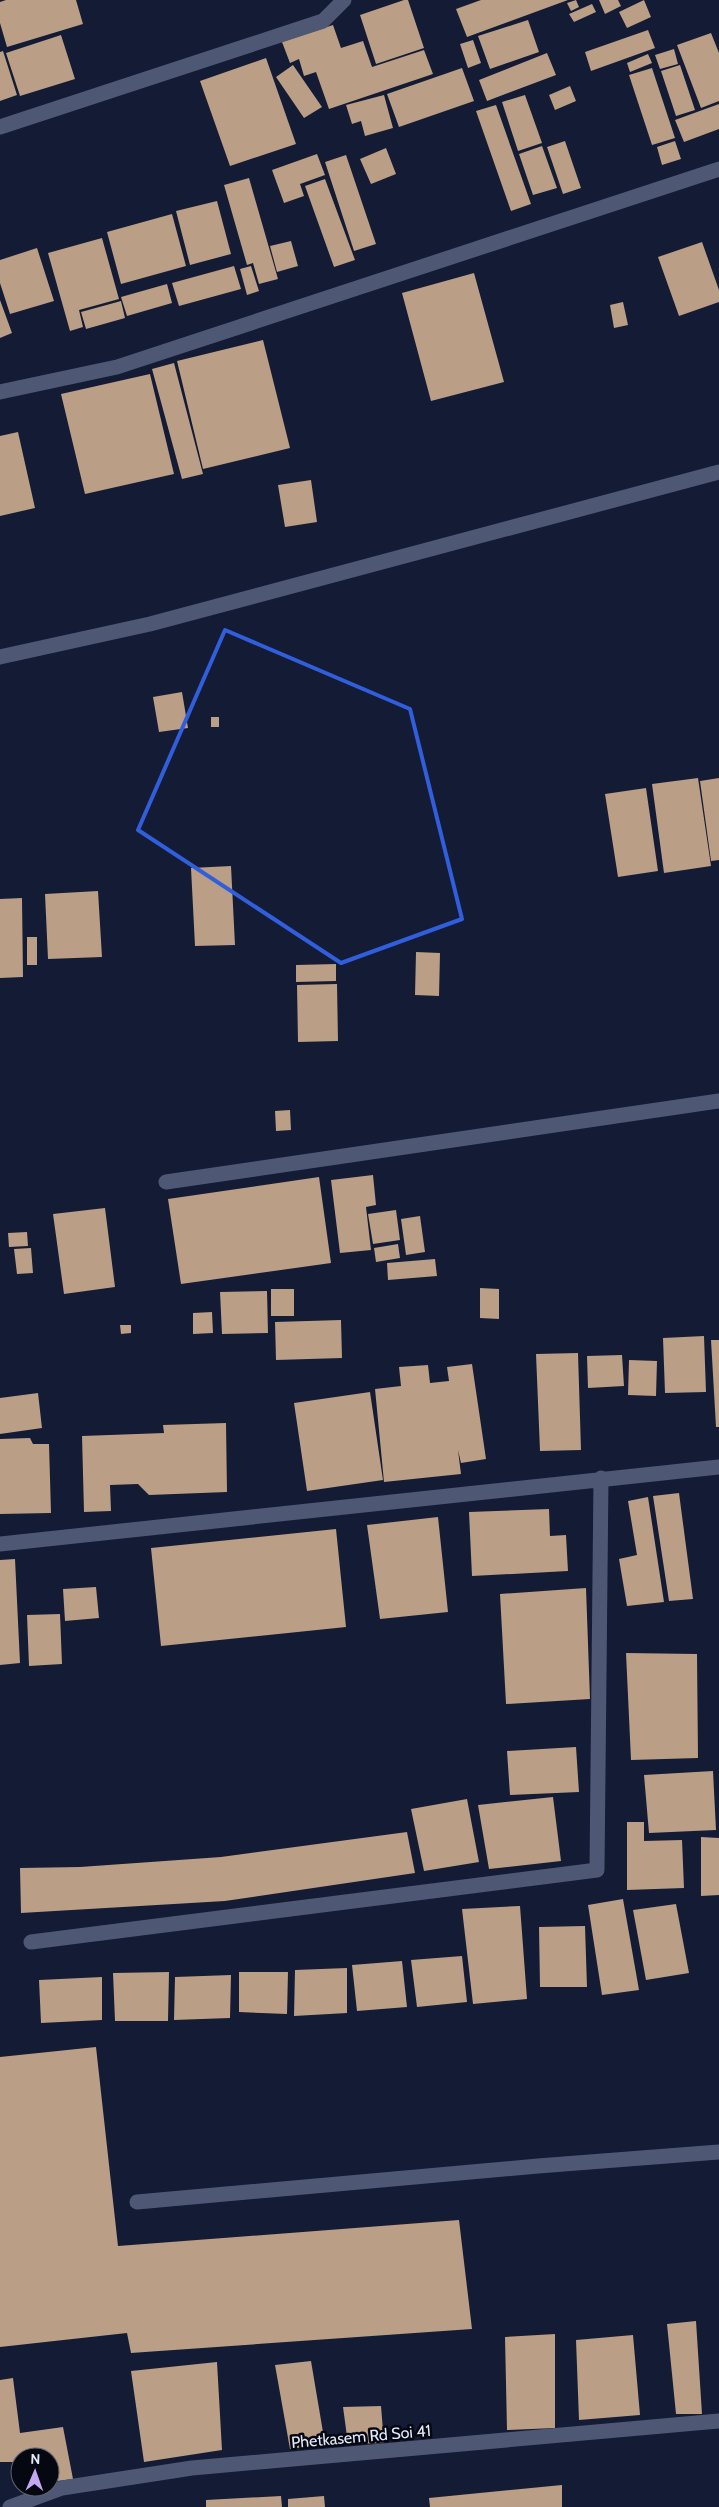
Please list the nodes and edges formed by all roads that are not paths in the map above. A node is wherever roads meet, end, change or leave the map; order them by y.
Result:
1 (344, 0) edge
2 (0, 127) edge
3 (719, 169) edge
4 (0, 392) edge
5 (719, 472) edge
6 (0, 656) edge
7 (719, 1101) edge
8 (166, 1182) dead end
9 (719, 1467) edge
10 (601, 1478) junction
11 (0, 1544) edge
12 (31, 1942) dead end
13 (719, 2152) edge
14 (137, 2202) dead end
15 (719, 2421) edge
16 (10, 2507) edge

1 - 2 street
3 - 4 street
5 - 6 street
7 - 8 street
9 - 10 street
10 - 11 street
10 - 12 street
13 - 14 street
15 - 16 street, Phetkasem Rd Soi 41

